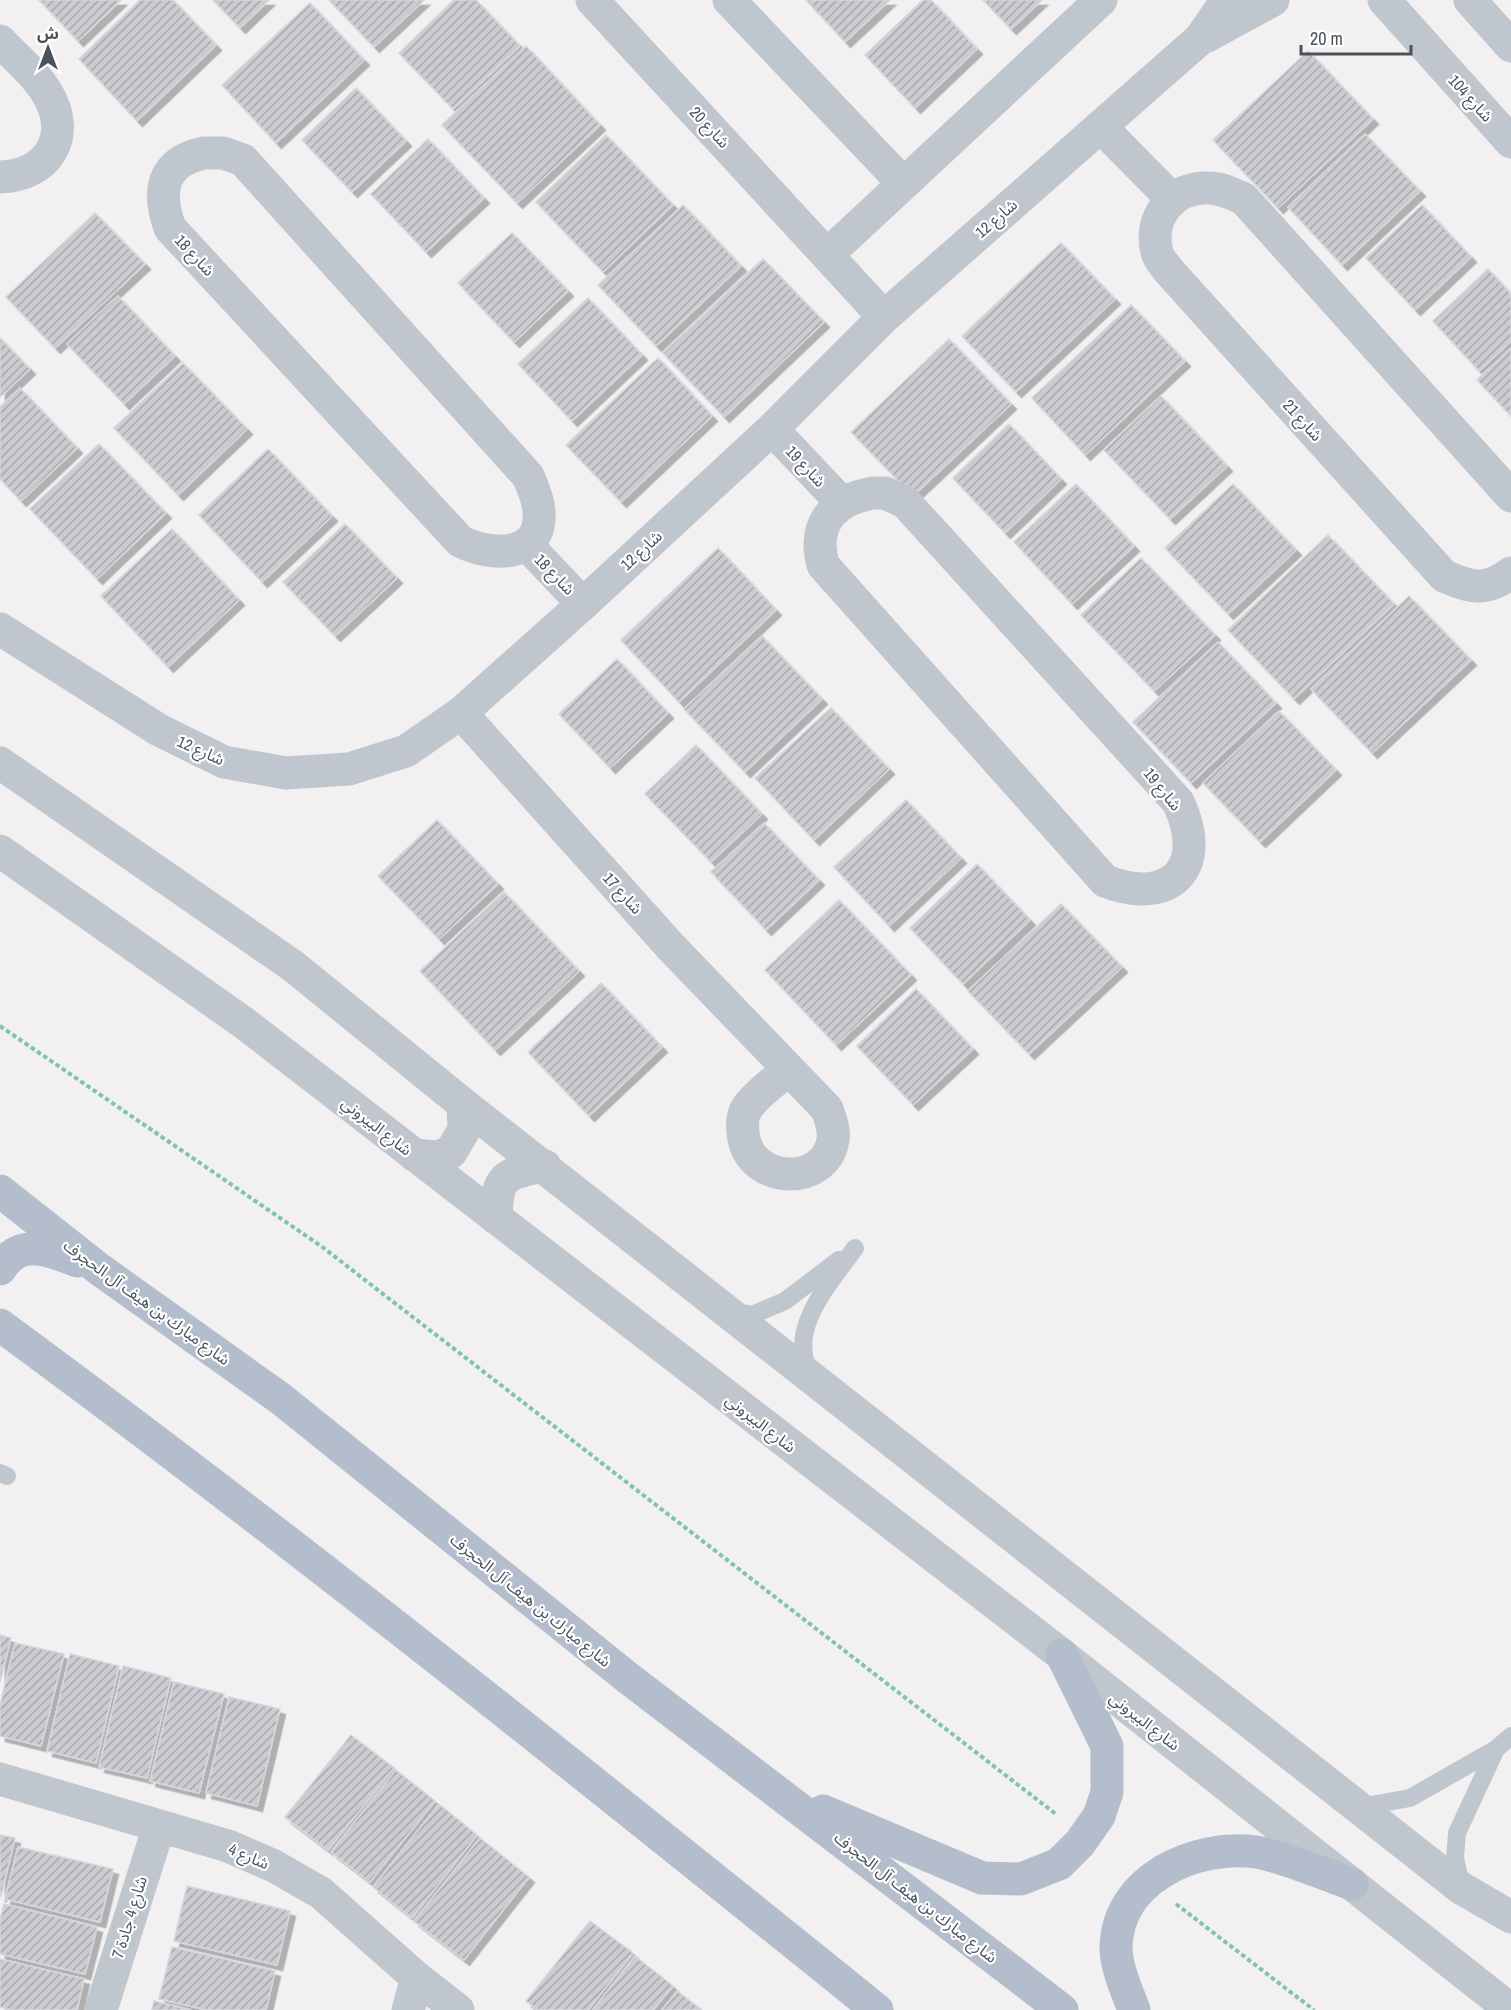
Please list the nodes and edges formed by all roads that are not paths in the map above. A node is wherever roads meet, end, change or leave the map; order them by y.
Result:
1 (592, 0) edge
2 (729, 0) edge
3 (1101, 0) edge
4 (1227, 0) edge
5 (1273, 0) edge
6 (1384, 0) edge
7 (1470, 0) edge
8 (1200, 39) junction
9 (0, 41) edge
10 (1511, 46) edge
11 (1101, 127) junction
12 (1511, 142) edge
13 (0, 177) edge
14 (903, 183) junction
15 (1171, 198) junction
16 (828, 254) junction
17 (884, 317) junction
18 (772, 429) junction
19 (1511, 496) edge
20 (841, 502) junction
21 (526, 544) junction
22 (1511, 573) edge
23 (584, 604) junction
24 (0, 629) edge
25 (461, 713) junction
26 (0, 763) edge
27 (0, 851) edge
28 (787, 1070) dead end
29 (462, 1104) junction
30 (414, 1155) junction
31 (545, 1166) junction
32 (0, 1191) edge
33 (496, 1218) junction
34 (0, 1269) edge
35 (99, 1269) junction
36 (727, 1311) junction
37 (1, 1324) edge
38 (815, 1381) junction
39 (1062, 1656) junction
40 (1511, 1736) edge
41 (1496, 1749) junction
42 (0, 1779) edge
43 (782, 1794) junction
44 (1360, 1807) junction
45 (159, 1826) junction
46 (1352, 1884) junction
47 (1461, 1888) junction
48 (1511, 1917) edge
49 (417, 1978) junction
50 (101, 2010) edge
51 (408, 2010) edge
52 (458, 2010) edge
53 (877, 2010) edge
54 (1062, 2010) edge
55 (1134, 2010) edge
56 (1511, 2010) edge

1 - 16 street, شارع 20
2 - 14 street
3 - 14 street
4 - 8 street, شارع 12
5 - 8 street, شارع 12
6 - 12 street, شارع 104
7 - 10 street
8 - 11 street, شارع 12
9 - 13 street
11 - 15 street
11 - 17 street, شارع 12
14 - 16 street
15 - 19 street
15 - 22 street, شارع 21
16 - 17 street, شارع 20
17 - 18 street, شارع 12
18 - 20 street, شارع 19
18 - 23 street, شارع 12
20 - 20 street, شارع 19
21 - 21 street, شارع 18
21 - 23 street, شارع 18
23 - 25 street, شارع 12
24 - 25 street, شارع 12
25 - 28 street, شارع 17
26 - 29 street
27 - 30 street, شارع البيروني
29 - 30 street
29 - 31 street
30 - 33 street, شارع البيروني
31 - 33 street
31 - 36 street
32 - 35 main road, شارع مبارك بن هيف آل الحجرف
33 - 39 street, شارع البيروني
34 - 35 main road
35 - 43 main road, شارع مبارك بن هيف آل الحجرف
36 - 38 street
36 - 38 lane
37 - 53 main road
38 - 44 street
39 - 43 main road
39 - 46 street, شارع البيروني
40 - 41 lane
41 - 44 lane
41 - 47 lane
42 - 45 street, شارع 4
43 - 54 main road, شارع مبارك بن هيف آل الحجرف
44 - 47 street
45 - 49 street, شارع 4
45 - 50 street, شارع 4 جادة 7
46 - 55 main road
46 - 56 street, شارع البيروني
47 - 48 street
49 - 51 street
49 - 52 street, شارع 4

